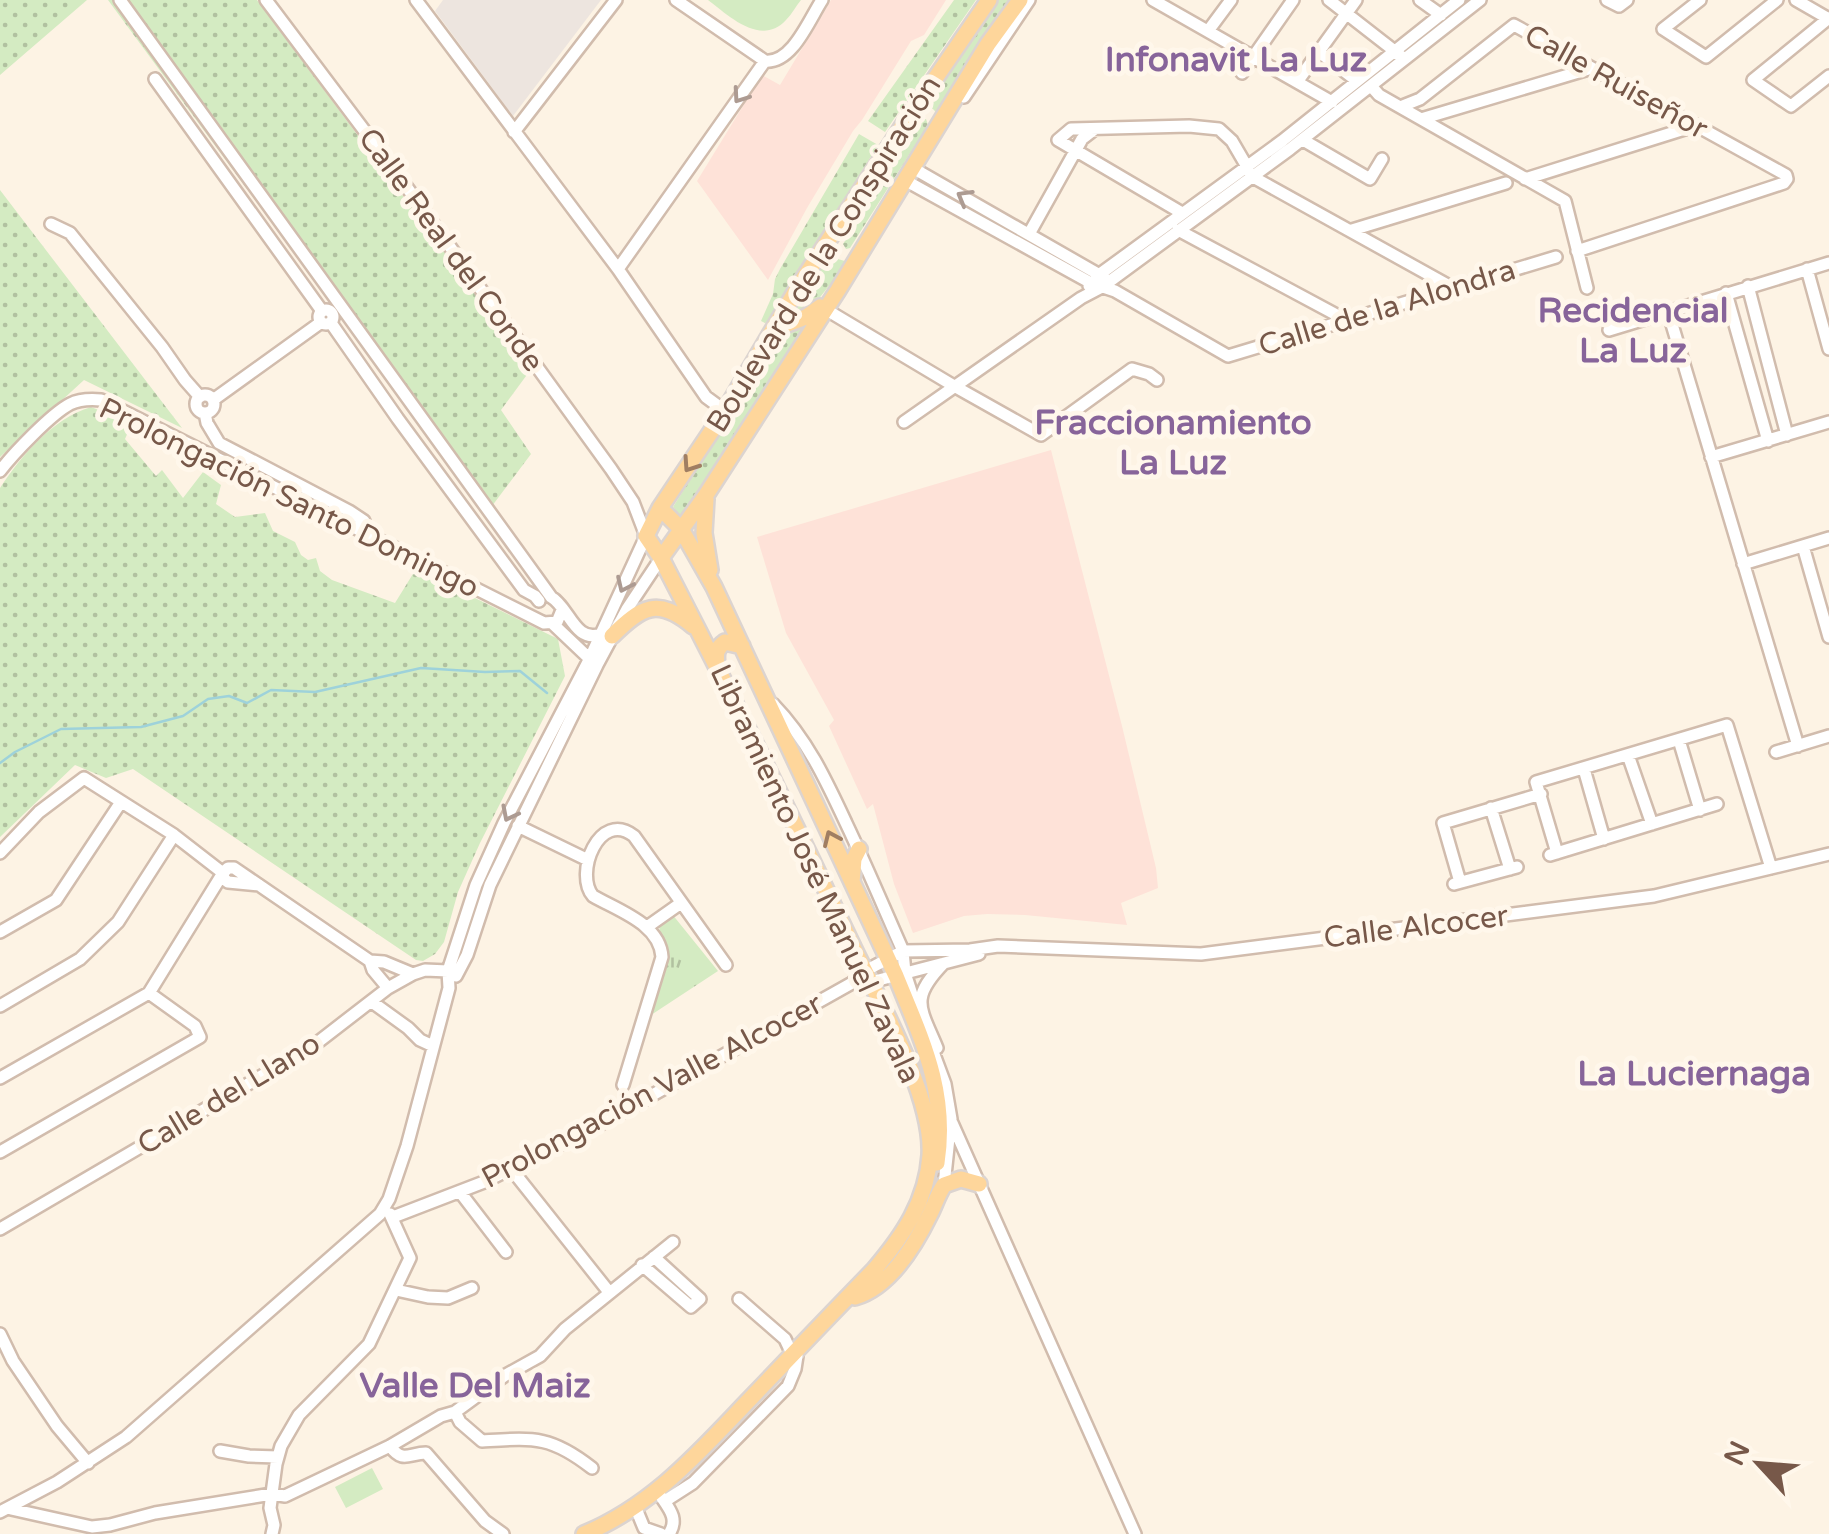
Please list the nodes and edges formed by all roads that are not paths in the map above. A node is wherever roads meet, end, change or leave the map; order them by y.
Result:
1 (120, 0) edge
2 (266, 0) edge
3 (416, 0) edge
4 (616, 0) edge
5 (676, 0) edge
6 (822, 0) edge
7 (989, 0) edge
8 (1020, 0) edge
9 (1029, 0) edge
10 (1154, 0) edge
11 (1231, 0) edge
12 (1293, 0) edge
13 (1330, 0) edge
14 (1356, 0) edge
15 (1420, 0) edge
16 (1460, 0) edge
17 (1480, 0) edge
18 (1607, 0) edge
19 (1627, 0) edge
20 (1700, 0) edge
21 (1777, 0) edge
22 (1796, 0) edge
23 (1169, 4) edge
24 (1346, 13) junction
25 (1441, 15) junction
26 (1829, 18) edge
27 (1208, 31) junction
28 (1318, 52) junction
29 (1400, 55) junction
30 (1253, 57) junction
31 (765, 60) junction
32 (1592, 68) junction
33 (1242, 73) dead end
34 (1829, 76) edge
35 (155, 79) dead end
36 (1358, 81) junction
37 (1296, 82) junction
38 (1371, 86) junction
39 (1332, 102) junction
40 (1400, 107) junction
41 (1421, 119) junction
42 (906, 121) junction
43 (1694, 126) junction
44 (1095, 129) junction
45 (514, 132) junction
46 (932, 133) junction
47 (1303, 140) junction
48 (1075, 151) junction
49 (1382, 159) dead end
50 (918, 170) junction
51 (1251, 171) junction
52 (1525, 178) junction
53 (910, 183) junction
54 (1506, 184) dead end
55 (1182, 212) junction
56 (51, 224) dead end
57 (1006, 228) junction
58 (1178, 230) junction
59 (1352, 230) junction
60 (1029, 234) junction
61 (834, 235) junction
62 (870, 237) junction
63 (1577, 251) junction
64 (845, 256) junction
65 (1556, 256) dead end
66 (1829, 262) edge
67 (618, 269) junction
68 (1807, 269) junction
69 (1103, 283) junction
70 (1748, 286) junction
71 (1453, 288) junction
72 (1586, 288) dead end
73 (838, 290) junction
74 (1726, 294) junction
75 (824, 309) junction
76 (1668, 312) junction
77 (1824, 312) edge
78 (324, 319) junction
79 (1346, 320) junction
80 (774, 329) junction
81 (1608, 330) dead end
82 (1829, 349) edge
83 (1157, 380) dead end
84 (954, 386) junction
85 (207, 398) junction
86 (725, 411) junction
87 (904, 422) dead end
88 (1829, 422) edge
89 (1787, 435) junction
90 (1768, 440) junction
91 (1711, 458) junction
92 (0, 471) edge
93 (706, 494) junction
94 (633, 502) junction
95 (660, 508) junction
96 (681, 528) junction
97 (367, 535) junction
98 (646, 536) junction
99 (1827, 539) edge
100 (1803, 546) junction
101 (1829, 555) edge
102 (661, 558) junction
103 (1743, 564) junction
104 (714, 587) junction
105 (524, 590) junction
106 (542, 601) junction
107 (562, 610) junction
108 (516, 611) junction
109 (546, 622) junction
110 (700, 632) junction
111 (607, 635) junction
112 (1829, 637) edge
113 (742, 646) junction
114 (593, 662) junction
115 (717, 668) junction
116 (767, 698) junction
117 (1829, 736) edge
118 (1679, 740) junction
119 (1798, 746) junction
120 (1776, 752) dead end
121 (1628, 755) junction
122 (1584, 768) junction
123 (1540, 794) junction
124 (121, 802) junction
125 (1717, 804) dead end
126 (1491, 808) junction
127 (1700, 810) junction
128 (1652, 824) junction
129 (518, 826) junction
130 (174, 835) junction
131 (1604, 839) junction
132 (858, 848) junction
133 (0, 853) edge
134 (1829, 854) edge
135 (588, 860) junction
136 (1771, 868) junction
137 (222, 873) junction
138 (852, 886) junction
139 (681, 903) junction
140 (648, 928) junction
141 (0, 932) edge
142 (998, 946) junction
143 (895, 954) junction
144 (370, 962) junction
145 (944, 963) junction
146 (726, 965) dead end
147 (453, 972) junction
148 (413, 974) junction
149 (900, 974) junction
150 (863, 979) junction
151 (388, 988) junction
152 (150, 993) junction
153 (372, 1002) junction
154 (0, 1006) edge
155 (433, 1046) junction
156 (940, 1067) junction
157 (0, 1078) edge
158 (623, 1086) dead end
159 (950, 1119) junction
160 (0, 1152) edge
161 (512, 1170) junction
162 (944, 1184) junction
163 (978, 1184) junction
164 (460, 1192) junction
165 (384, 1206) junction
166 (394, 1217) junction
167 (0, 1229) edge
168 (673, 1242) dead end
169 (506, 1252) dead end
170 (654, 1257) junction
171 (642, 1266) junction
172 (472, 1288) dead end
173 (396, 1290) junction
174 (609, 1292) junction
175 (856, 1297) junction
176 (739, 1299) dead end
177 (2, 1342) edge
178 (794, 1355) junction
179 (455, 1412) junction
180 (390, 1446) junction
181 (220, 1451) dead end
182 (278, 1457) junction
183 (88, 1463) junction
184 (592, 1468) dead end
185 (272, 1494) junction
186 (662, 1498) junction
187 (5, 1510) edge
188 (638, 1511) junction
189 (272, 1534) edge
190 (503, 1534) edge
191 (584, 1534) edge
192 (597, 1534) edge
193 (661, 1534) edge
194 (669, 1534) edge
195 (1135, 1534) edge

1 - 106 street
2 - 94 street, Calle Real del Conde
3 - 45 street
4 - 45 street
5 - 31 street
6 - 31 street
7 - 42 main road, Boulevard de la Conspiración
8 - 46 main road, Boulevard de la Conspiración
9 - 50 street
10 - 23 street
11 - 27 street
12 - 30 street
13 - 24 street
14 - 24 street
15 - 25 street
16 - 25 street
17 - 29 street
18 - 19 street
20 - 21 street
22 - 26 street
23 - 27 street
24 - 28 street
24 - 29 street
25 - 29 street
26 - 34 street
27 - 30 street
28 - 36 street
28 - 37 street
29 - 36 street
29 - 38 street
30 - 33 street
30 - 37 street
31 -> 67 street
32 - 40 street, Calle Ruiseñor
32 - 41 street
32 - 43 street, Calle Ruiseñor
35 - 78 street
36 - 39 street
37 - 39 street
38 - 40 street
38 - 47 street
39 - 51 street
40 - 41 street
41 - 52 street
42 - 46 main road
42 - 61 main road, Boulevard de la Conspiración
43 - 52 street
43 - 63 street, Calle Ruiseñor
44 - 48 street
44 - 48 street
44 - 51 street
45 - 67 street
46 - 62 main road, Boulevard de la Conspiración
47 - 49 street
47 - 51 street
48 - 55 street
48 - 60 street
50 - 53 street
57 -> 50 street, Calle de la Alondra
51 - 55 street
51 - 58 street
51 - 59 street
52 - 63 street
53 - 57 street, Calle de la Alondra
53 - 62 street
54 - 59 street
55 - 69 street
56 - 85 street
57 - 60 street, Calle de la Alondra
57 - 69 street, Calle de la Alondra
58 - 69 street
58 - 79 street
59 - 71 street
60 - 69 street, Calle de la Alondra
61 - 64 main road
61 - 80 main road, Boulevard de la Conspiración
62 - 64 main road, Boulevard de la Conspiración
63 - 72 street
64 - 73 main road, Boulevard de la Conspiración
65 - 71 street, Calle de la Alondra
66 - 68 street
67 - 86 street
68 - 70 street
68 - 77 street
69 - 79 street, Calle de la Alondra
69 - 84 street
70 - 74 street
70 - 89 street
71 - 79 street, Calle de la Alondra
73 - 75 main road, Boulevard de la Conspiración
73 - 80 main road
74 - 76 street
74 - 90 street
75 - 84 street
75 - 93 main road, Boulevard de la Conspiración
76 - 81 street
76 - 91 street
77 - 82 street
78 - 85 street
78 - 105 street
80 - 86 main road, Boulevard de la Conspiración
83 - 84 street
84 - 87 street
85 - 97 street
86 -> 95 main road, Boulevard de la Conspiración
88 - 89 street
89 - 90 street
90 - 91 street
91 - 103 street
92 - 97 street, Prolongación Santo Domingo
93 - 96 main road, Boulevard de la Conspiración
93 - 104 main road
94 - 95 street
94 - 98 street, Calle Real del Conde
95 - 96 main road
95 - 98 main road, Boulevard de la Conspiración
96 - 102 main road, Boulevard de la Conspiración
96 - 104 main road
97 - 108 street, Prolongación Santo Domingo
98 - 102 main road, Libramiento José Manuel Zavala
98 -> 111 street
99 - 100 street
99 - 101 street
100 - 103 street
100 - 112 street
102 - 110 main road, Libramiento José Manuel Zavala
102 - 111 street
103 - 119 street
104 - 113 main road, Libramiento José Manuel Zavala
105 - 106 street
105 - 108 street
106 - 107 street
106 - 108 street
106 - 109 street
107 - 109 street
107 - 111 street
108 - 109 street, Prolongación Santo Domingo
109 - 114 street, Prolongación Santo Domingo
110 - 111 main road
110 - 115 main road, Libramiento José Manuel Zavala
111 - 114 street
113 - 115 main road
113 - 116 main road, Libramiento José Manuel Zavala
114 - 129 street
114 -> 147 street
115 - 150 main road, Libramiento José Manuel Zavala
116 - 132 street
138 -> 116 main road, Libramiento José Manuel Zavala
117 - 119 street
118 - 121 street
118 - 127 street
118 - 136 street
119 - 120 street
121 - 122 street
121 - 128 street
122 - 123 street
122 - 131 street
123 - 126 street
123 - 131 street
124 - 130 street
124 - 133 street
124 - 141 street
125 - 127 street
126 - 126 street
127 - 128 street
128 - 131 street
129 - 135 street
129 - 147 street
130 - 137 street
130 - 154 street
132 - 138 main road
132 - 143 street
134 - 136 street, Calle Alcocer
135 - 139 street
135 - 140 street
136 - 142 street, Calle Alcocer
137 - 144 street
137 - 152 street
138 - 143 main road, Libramiento José Manuel Zavala
139 - 140 street
139 - 146 street
140 - 158 street
142 - 143 street, Calle Alcocer
142 - 145 street, Calle Alcocer
143 - 149 main road, Libramiento José Manuel Zavala
143 - 150 street, Calle Alcocer
144 - 148 street
144 - 151 street
145 - 149 street, Calle Alcocer
145 - 156 street
147 - 148 street, Calle del Llano
147 - 155 street
148 - 151 street, Calle del Llano
149 - 150 street, Calle Alcocer
149 - 156 street
149 - 175 main road, Libramiento José Manuel Zavala
150 - 161 street, Prolongación Valle Alcocer
150 - 178 main road, Libramiento José Manuel Zavala
151 - 153 street, Calle del Llano
152 - 157 street
152 - 160 street
153 - 155 street
153 - 167 street, Calle del Llano
155 - 165 street
156 - 159 street
159 - 162 street
159 - 163 street
161 - 164 street, Prolongación Valle Alcocer
161 - 174 street
162 - 163 main road
162 - 175 main road
163 - 195 street
164 - 166 street, Prolongación Valle Alcocer
164 - 169 street
165 - 166 street
165 - 183 street
166 - 173 street
168 - 170 street
170 - 171 street
170 - 171 street
171 - 174 street
172 - 173 street
173 - 182 street
174 - 179 street
175 - 178 main road, Libramiento José Manuel Zavala
176 - 178 street
177 - 183 street
178 - 186 main road, Libramiento José Manuel Zavala
178 - 191 main road, Libramiento José Manuel Zavala
179 - 180 street
179 - 184 street
180 - 185 street
180 - 190 street
181 - 182 street
182 - 185 street
183 - 187 street
185 - 187 street
185 - 189 street
186 - 188 main road, Libramiento José Manuel Zavala
186 - 194 street
188 - 192 main road, Libramiento José Manuel Zavala
188 - 193 street

